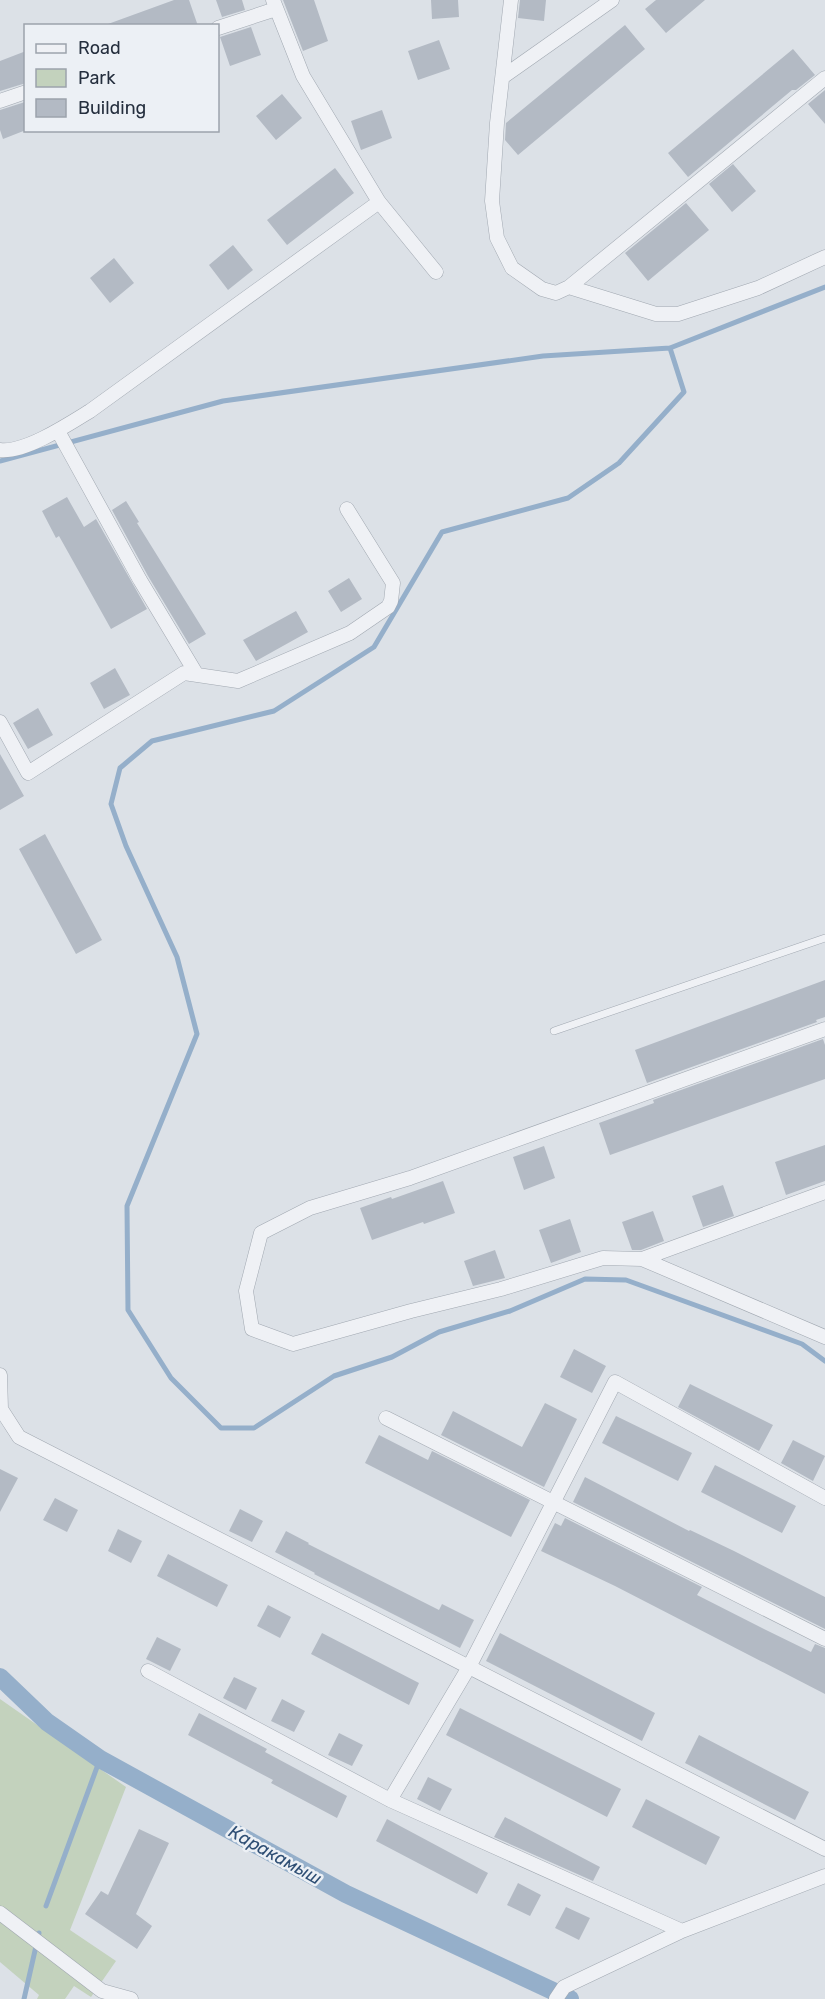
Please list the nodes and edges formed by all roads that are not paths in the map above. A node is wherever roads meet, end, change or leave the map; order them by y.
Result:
1 (511, 0) edge
2 (612, 0) edge
3 (274, 4) edge
4 (219, 28) edge
5 (504, 76) junction
6 (825, 78) edge
7 (24, 93) edge
8 (0, 101) edge
9 (379, 202) junction
10 (825, 257) edge
11 (436, 272) dead end
12 (569, 287) junction
13 (58, 431) junction
14 (0, 450) edge
15 (347, 509) dead end
16 (197, 675) junction
17 (0, 722) edge
18 (825, 938) edge
19 (825, 1029) edge
20 (554, 1031) dead end
21 (825, 1192) edge
22 (642, 1259) junction
23 (825, 1337) edge
24 (0, 1375) edge
25 (386, 1418) dead end
26 (825, 1498) edge
27 (554, 1502) junction
28 (825, 1639) edge
29 (469, 1667) junction
30 (148, 1671) dead end
31 (390, 1800) junction
32 (825, 1849) edge
33 (825, 1876) edge
34 (0, 1912) edge
35 (682, 1931) junction
36 (131, 1999) edge
37 (556, 1999) edge

1 - 5 street
2 - 5 street
3 - 4 street
3 - 9 street
5 - 12 street
6 - 12 street
7 - 8 street
9 - 11 street
9 - 13 street
10 - 12 street
13 - 14 street
13 - 16 street
15 - 16 street
16 - 17 street
18 - 20 lane
19 - 22 street
21 - 22 street
22 - 23 street
24 - 29 street
25 - 27 street
26 - 27 street
27 - 28 street
27 - 29 street
29 - 31 street
29 - 32 street
30 - 31 street
31 - 35 street
33 - 35 street
34 - 36 street
35 - 37 street

